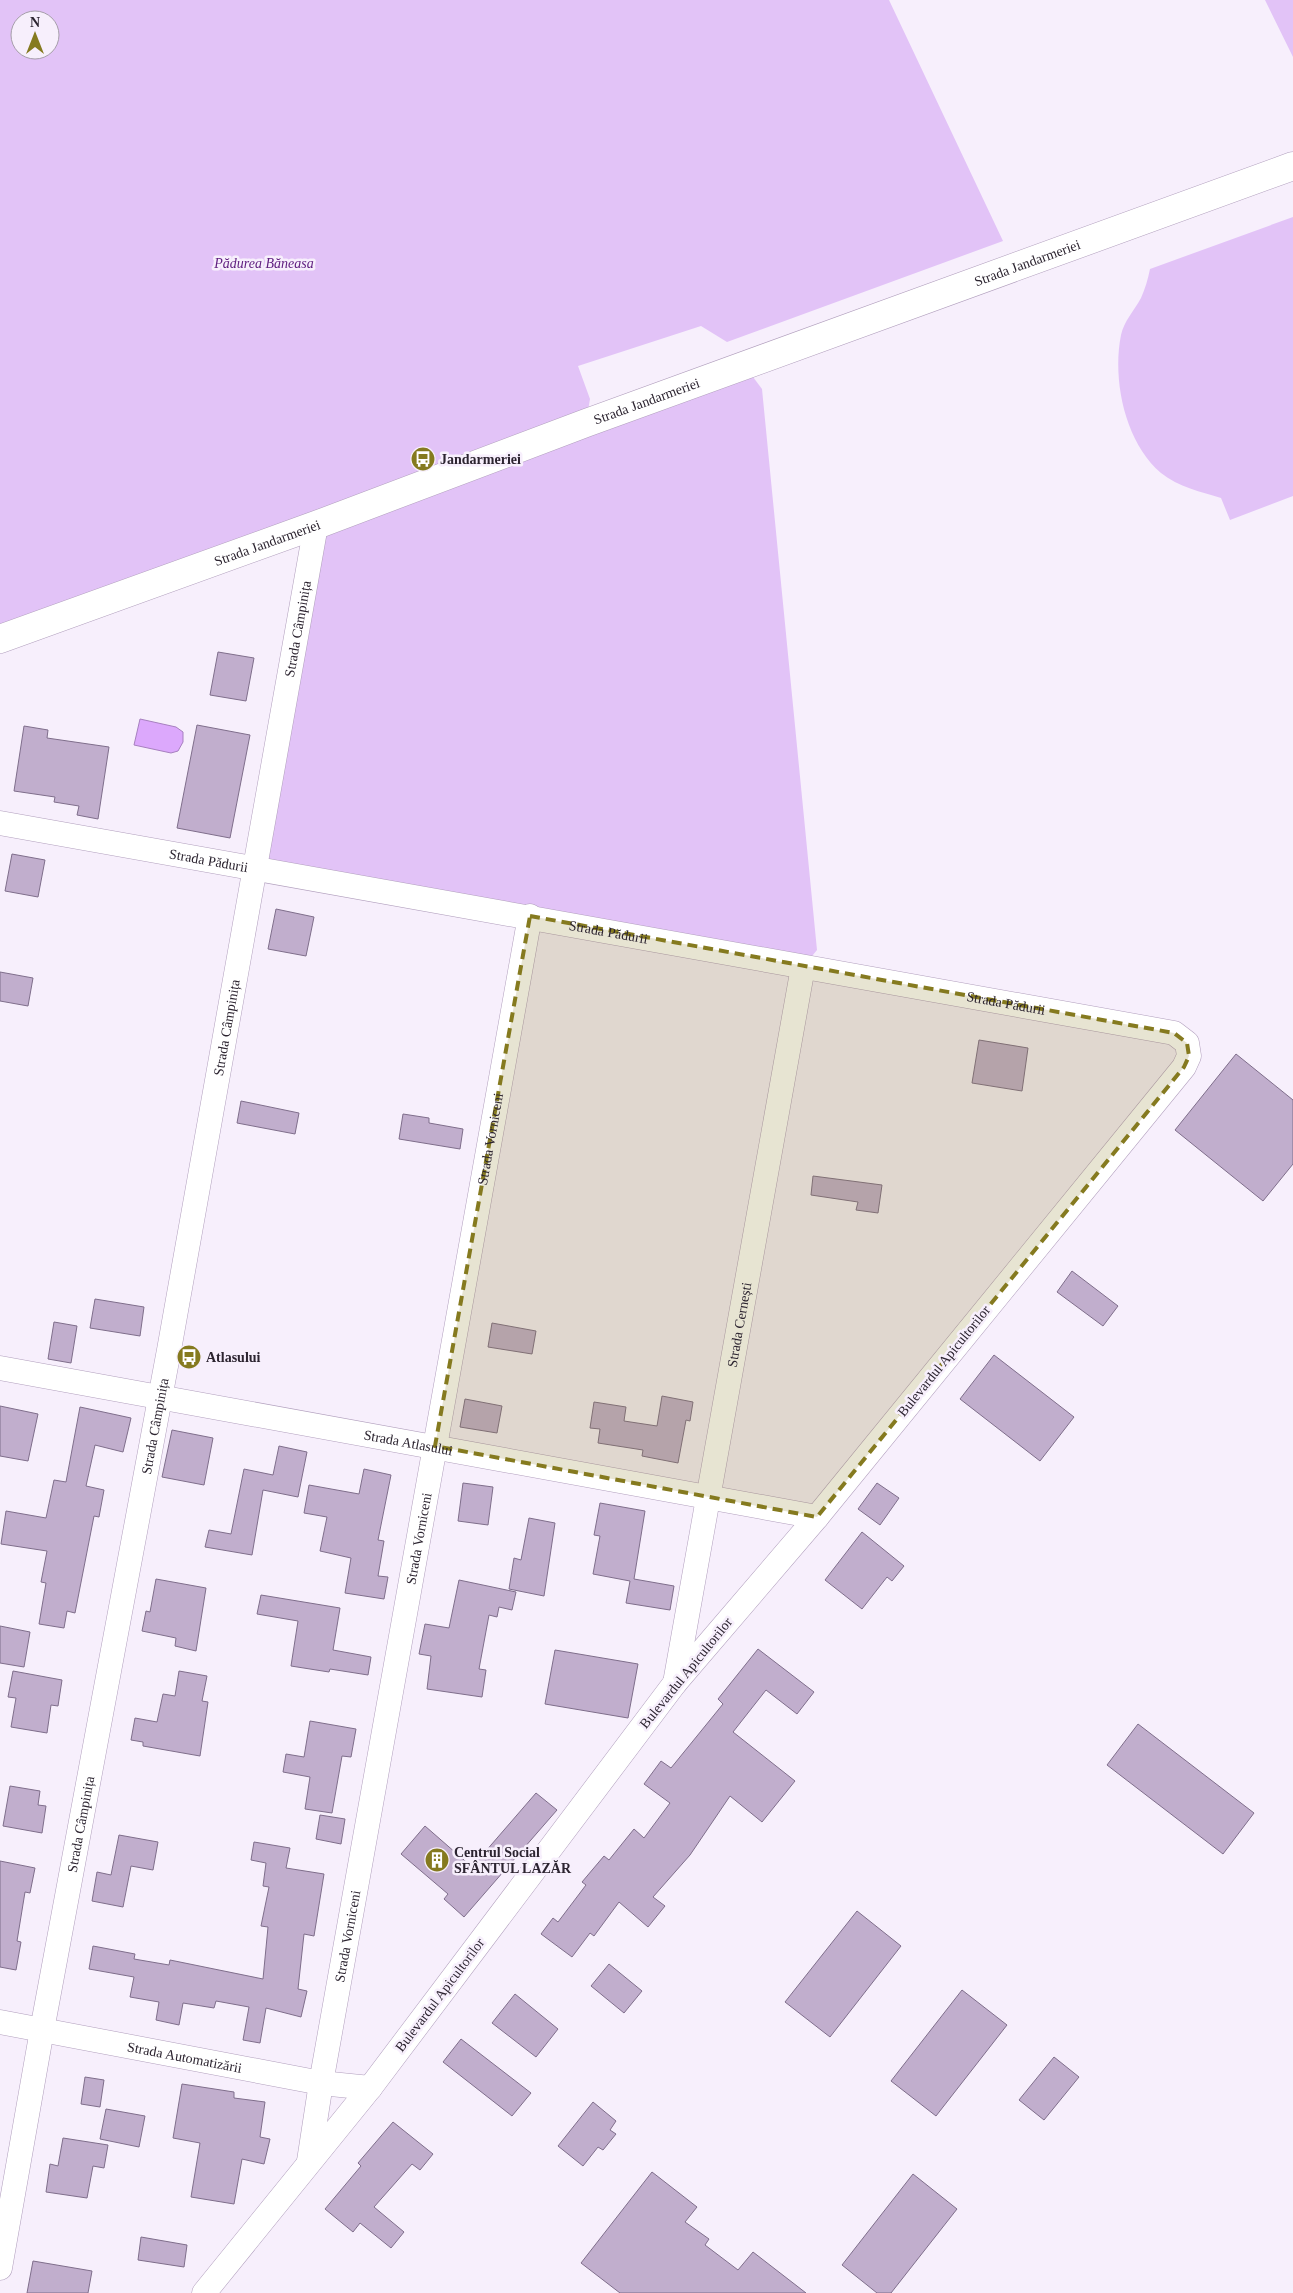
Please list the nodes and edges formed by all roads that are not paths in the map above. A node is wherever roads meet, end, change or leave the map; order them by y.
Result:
1 (1293, 166) edge
2 (316, 525) junction
3 (0, 639) edge
4 (0, 822) edge
5 (255, 867) junction
6 (530, 916) junction
7 (804, 967) junction
8 (1184, 1067) joint
9 (0, 1368) edge
10 (160, 1397) junction
11 (435, 1446) junction
12 (708, 1497) junction
13 (817, 1517) junction
14 (675, 1683) junction
15 (0, 2022) edge
16 (42, 2030) junction
17 (321, 2083) junction
18 (370, 2088) junction
19 (310, 2162) junction
20 (0, 2268) edge
21 (204, 2293) edge

1 - 2 street, Strada Jandarmeriei
2 - 3 street, Strada Jandarmeriei
2 - 5 street, Strada Câmpinița
4 - 5 street, Strada Pădurii
5 - 6 street, Strada Pădurii
5 - 10 street, Strada Câmpinița
6 - 7 street, Strada Pădurii
6 - 11 street, Strada Vorniceni
7 - 8 street, Strada Pădurii
7 - 12 street, Strada Cernești
8 - 13 street, Bulevardul Apicultorilor
9 - 10 street, Strada Atlasului
10 - 11 street, Strada Atlasului
10 - 16 street, Strada Câmpinița
11 - 12 street, Strada Atlasului
11 - 17 street, Strada Vorniceni
12 - 13 street, Strada Atlasului
12 - 14 street, Strada Cernești
13 - 14 street, Bulevardul Apicultorilor
14 - 18 street, Bulevardul Apicultorilor
15 - 16 street, Strada Automatizării
16 - 17 street, Strada Automatizării
16 - 20 street, Strada Câmpinița
17 - 18 street, Strada Automatizării
17 - 19 street, Strada Vorniceni
18 - 19 street, Bulevardul Apicultorilor
19 - 21 street, Bulevardul Apicultorilor

